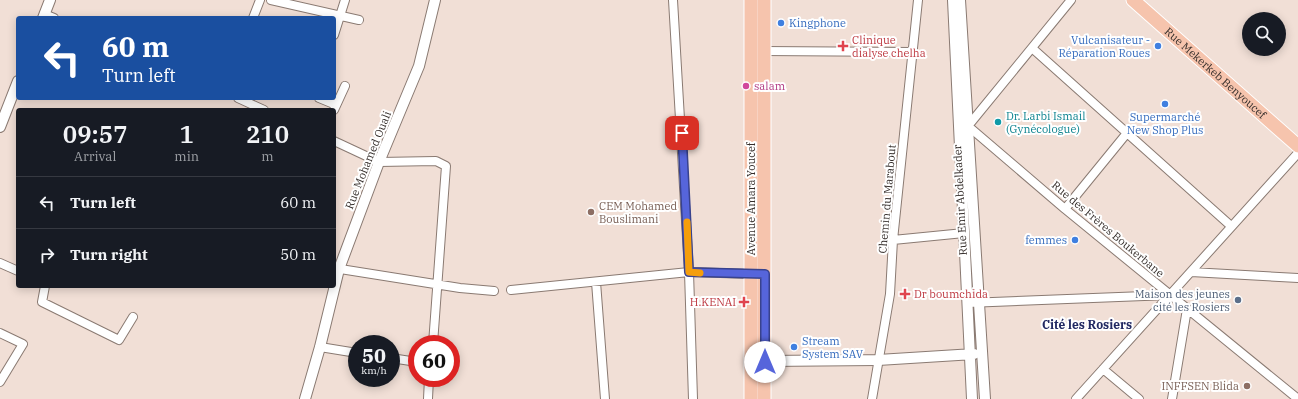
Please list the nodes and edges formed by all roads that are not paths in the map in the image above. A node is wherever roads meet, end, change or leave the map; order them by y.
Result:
1 (50, 0) edge
2 (260, 0) edge
3 (271, 0) edge
4 (345, 0) edge
5 (435, 0) edge
6 (673, 0) edge
7 (751, 0) edge
8 (764, 0) edge
9 (918, 0) edge
10 (953, 0) edge
11 (960, 0) edge
12 (1071, 0) edge
13 (1136, 1) edge
14 (340, 15) junction
15 (43, 16) edge
16 (254, 16) edge
17 (359, 20) dead end
18 (336, 28) edge
19 (1032, 48) junction
20 (764, 51) junction
21 (750, 52) junction
22 (912, 52) junction
23 (16, 86) edge
24 (345, 86) dead end
25 (242, 100) edge
26 (322, 100) edge
27 (260, 108) edge
28 (335, 108) edge
29 (963, 126) junction
30 (0, 127) edge
31 (1127, 134) junction
32 (336, 143) edge
33 (1298, 146) edge
34 (1298, 153) edge
35 (379, 162) junction
36 (1066, 208) junction
37 (1231, 226) junction
38 (964, 233) junction
39 (893, 240) junction
40 (0, 263) edge
41 (336, 269) edge
42 (16, 270) edge
43 (689, 272) junction
44 (1191, 272) junction
45 (751, 274) junction
46 (765, 274) junction
47 (1298, 278) edge
48 (596, 282) junction
49 (438, 284) junction
50 (45, 288) edge
51 (332, 288) edge
52 (511, 290) dead end
53 (494, 291) dead end
54 (1170, 295) junction
55 (967, 303) junction
56 (978, 303) junction
57 (1187, 309) junction
58 (133, 317) dead end
59 (0, 333) edge
60 (434, 335) edge
61 (320, 347) junction
62 (348, 352) edge
63 (969, 354) junction
64 (982, 354) junction
65 (878, 360) junction
66 (765, 362) junction
67 (1103, 369) junction
68 (0, 382) edge
69 (429, 387) edge
70 (305, 399) edge
71 (428, 399) edge
72 (605, 399) edge
73 (693, 399) edge
74 (751, 399) edge
75 (764, 399) edge
76 (872, 399) edge
77 (972, 399) edge
78 (984, 399) edge
79 (1076, 399) edge
80 (1138, 399) edge
81 (1172, 399) edge
82 (1298, 399) edge

1 - 15 street
2 - 16 street
3 - 14 street
4 - 14 street
5 - 35 street, Rue Mohamed Ouali
6 - 43 street
7 - 21 main road, Avenue Amara Youcef
8 - 20 main road, Avenue Amara Youcef
9 - 22 street, Chemin du Marabout
10 - 29 street, Rue Emir Abdelkader
11 - 29 street, Rue Emir Abdelkader
12 - 19 street
13 - 33 main road, Rue Mekerkeb Benyoucef
14 - 17 street
14 - 18 street
19 - 29 street
19 - 31 street
20 - 21 street
20 - 22 street
20 - 46 main road, Avenue Amara Youcef
21 - 45 main road, Avenue Amara Youcef
22 - 39 street, Chemin du Marabout
23 - 30 street
24 - 28 street
25 - 27 street
26 - 28 street
29 - 36 street, Rue des Frères Boukerbane
29 - 38 street, Rue Emir Abdelkader
29 - 56 street, Rue Emir Abdelkader
31 - 36 street
31 - 37 street
32 - 35 street
34 - 37 street
35 - 41 street, Rue Mohamed Ouali
35 - 49 street
36 - 54 street, Rue des Frères Boukerbane
37 - 44 street
38 - 39 street
38 - 55 street, Rue Emir Abdelkader
39 - 65 street, Chemin du Marabout
40 - 42 street
41 - 49 street
43 - 45 street
43 - 48 street
43 - 73 street
44 - 47 street
44 - 54 street
45 - 46 main road
45 - 74 main road, Avenue Amara Youcef
46 - 66 main road, Avenue Amara Youcef
48 - 52 street
48 - 72 street
49 - 53 street
49 - 60 street
50 - 58 street
51 - 61 street, Rue Mohamed Ouali
54 - 56 street
54 - 57 street, Rue des Frères Boukerbane
54 - 67 street
55 - 56 street
55 - 63 street, Rue Emir Abdelkader
56 - 64 street, Rue Emir Abdelkader
57 - 81 street
57 - 82 street, Rue des Frères Boukerbane
59 - 68 street
61 - 62 street
61 - 70 street, Rue Mohamed Ouali
63 - 64 street
63 - 65 street
63 - 77 street, Rue Emir Abdelkader
64 - 78 street, Rue Emir Abdelkader
65 - 66 street
65 - 76 street, Chemin du Marabout
66 - 75 main road, Avenue Amara Youcef
67 - 79 street
67 - 80 street
69 - 71 street

